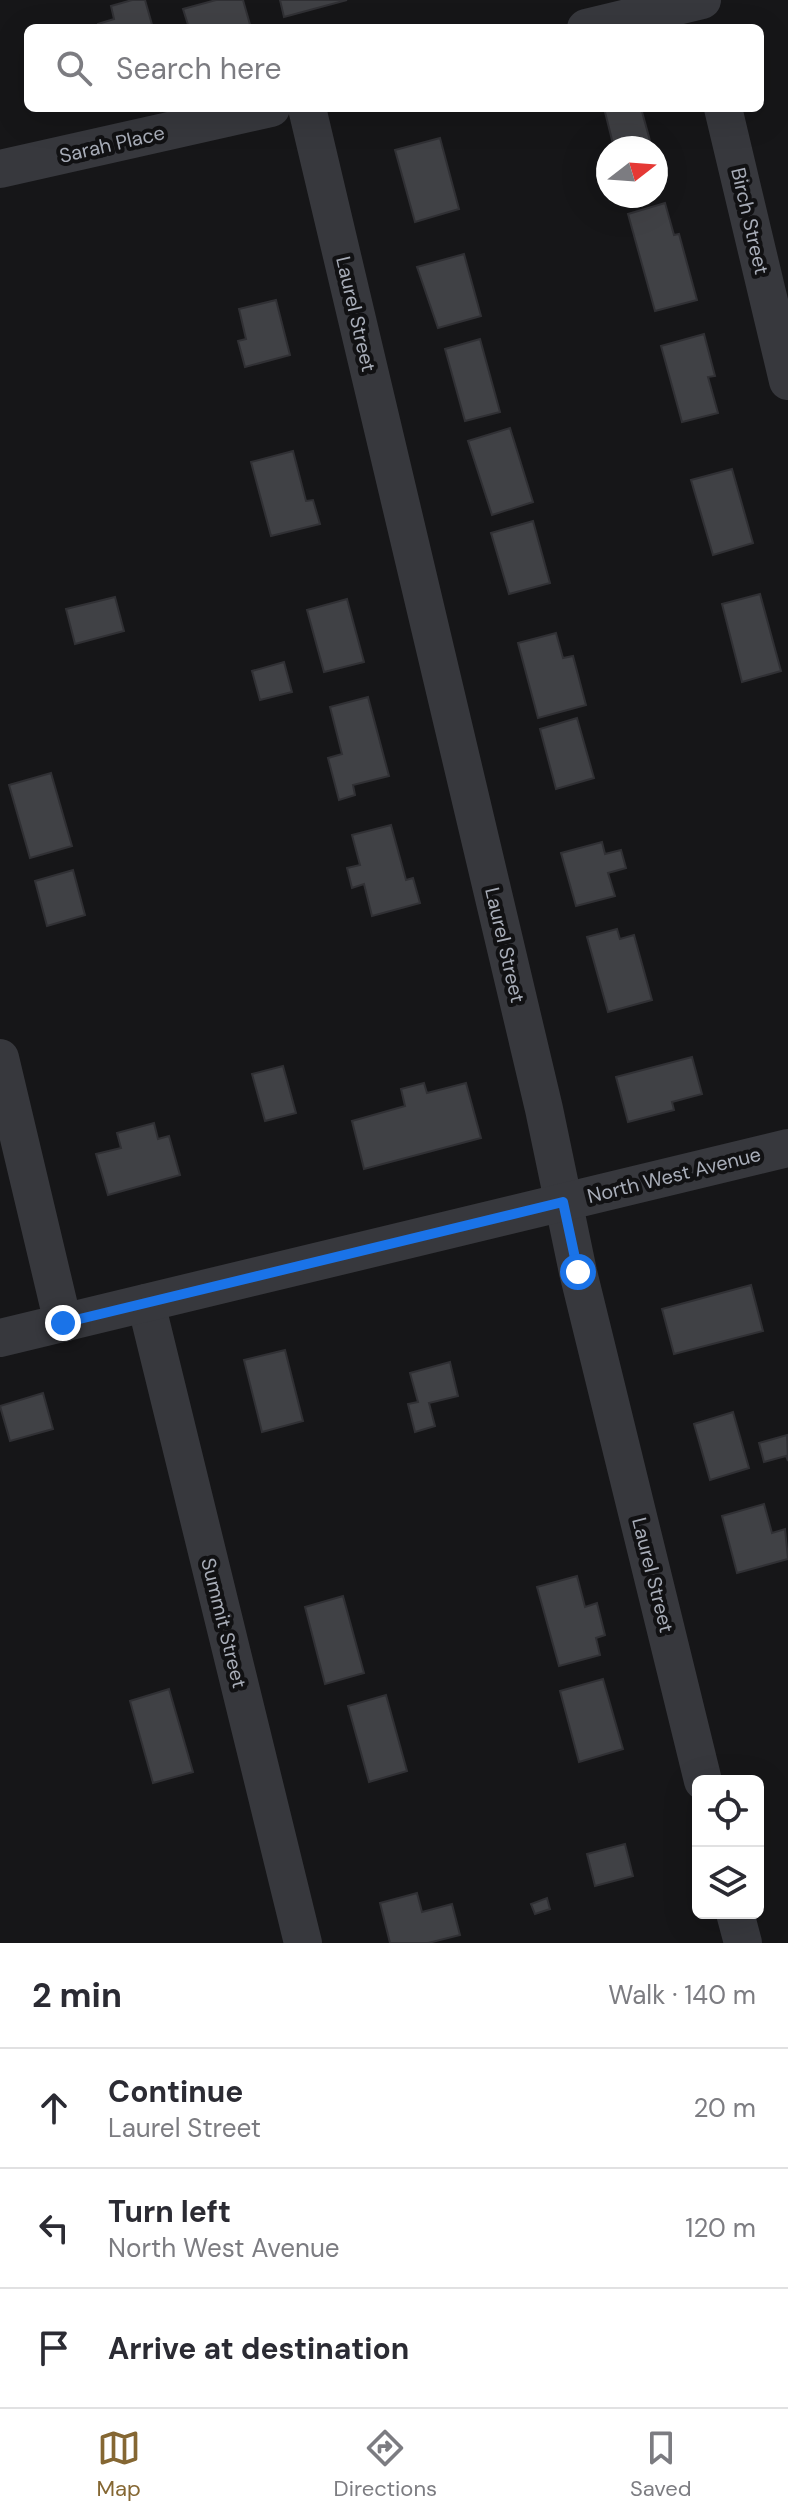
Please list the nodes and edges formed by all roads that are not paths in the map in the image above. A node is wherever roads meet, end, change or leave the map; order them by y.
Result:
1 (701, 0) edge
2 (602, 24) edge
3 (705, 24) edge
4 (253, 112) edge
5 (308, 112) edge
6 (724, 112) edge
7 (0, 169) edge
8 (788, 381) edge
9 (0, 1058) edge
10 (788, 1148) edge
11 (563, 1202) junction
12 (146, 1303) junction
13 (63, 1323) junction
14 (0, 1338) edge
15 (702, 1775) edge
16 (303, 1943) edge

1 - 2 street
1 - 3 street
4 - 7 street, Sarah Place
5 - 11 street, Laurel Street
6 - 8 street, Birch Street
9 - 13 street
10 - 11 street, North West Avenue
11 - 12 street, North West Avenue
11 - 15 street, Laurel Street
12 - 13 street, North West Avenue
12 - 16 street, Summit Street
13 - 14 street, North West Avenue

